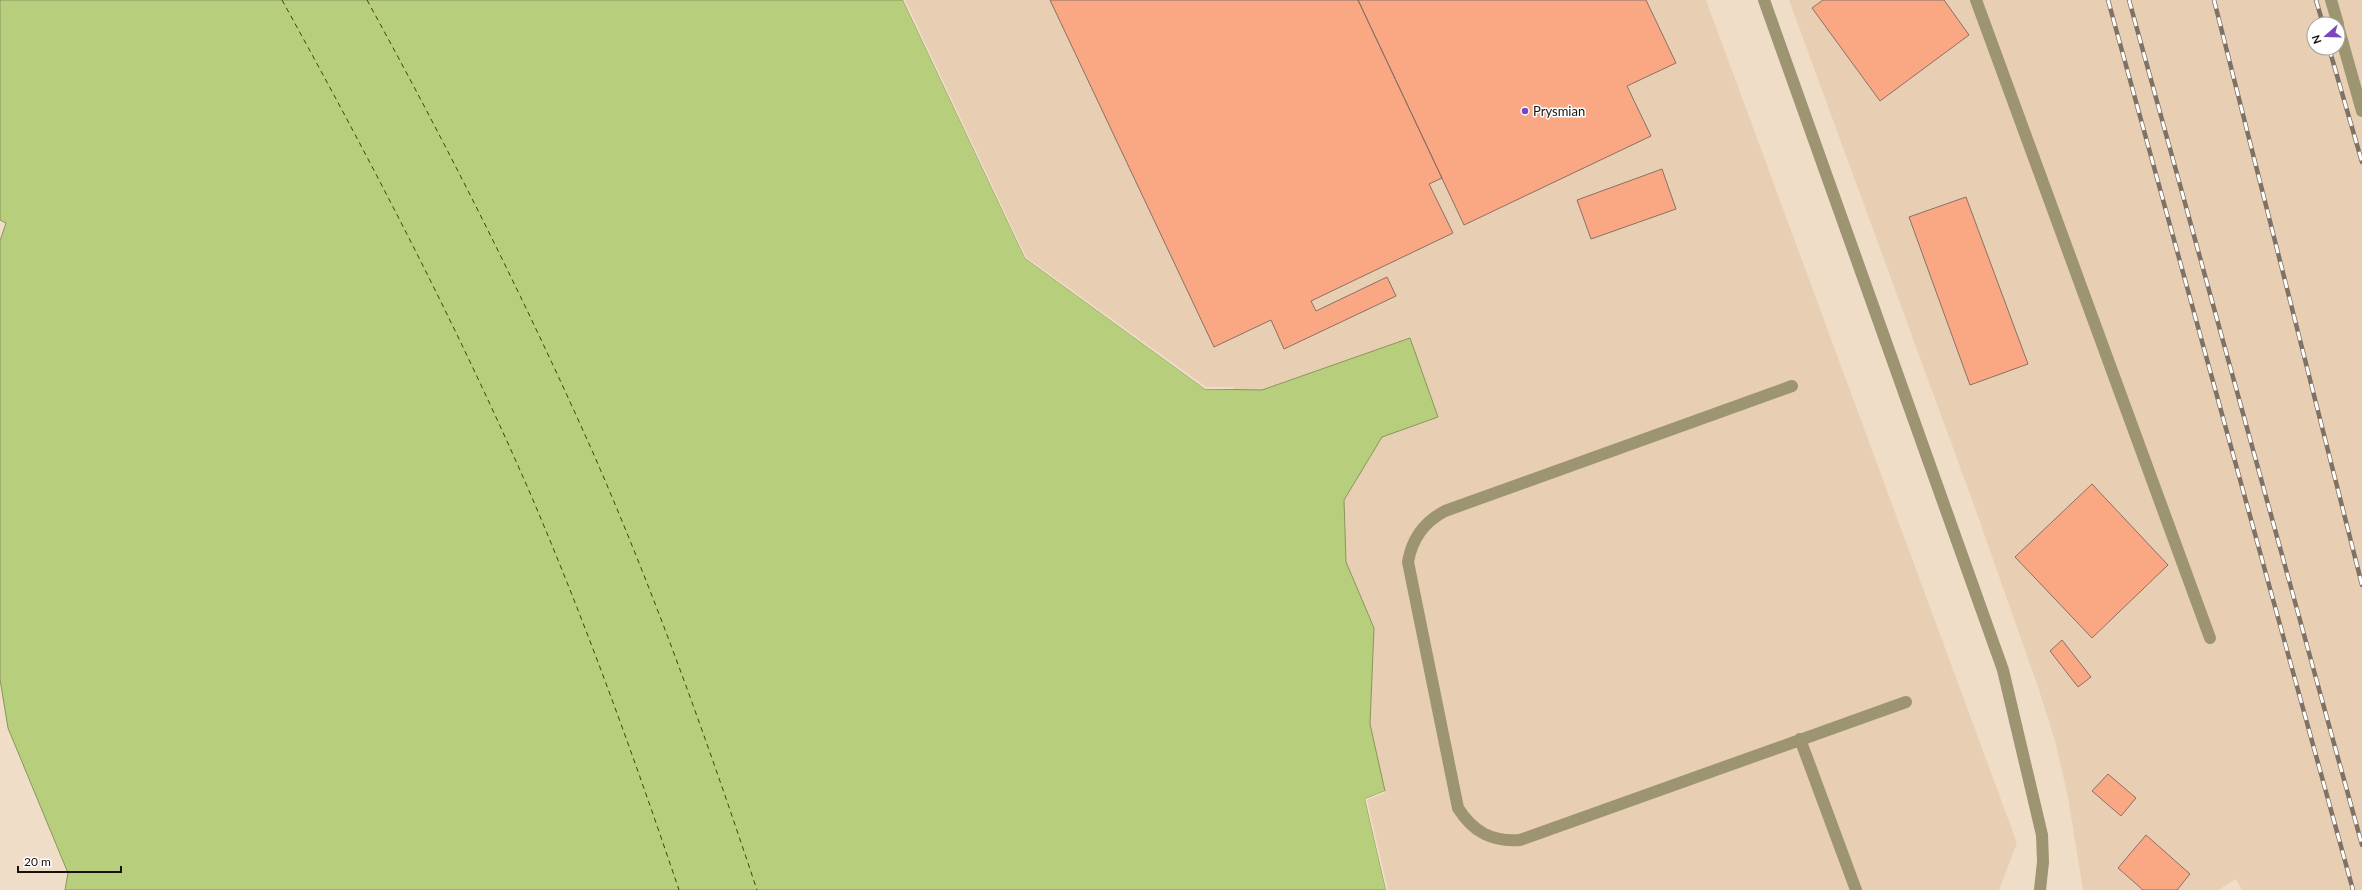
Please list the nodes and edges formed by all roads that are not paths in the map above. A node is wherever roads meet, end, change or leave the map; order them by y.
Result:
1 (1764, 0) edge
2 (1976, 0) edge
3 (2331, 0) edge
4 (2335, 16) edge
5 (2346, 53) edge
6 (2362, 110) edge
7 (1792, 386) dead end
8 (2210, 638) dead end
9 (1906, 702) dead end
10 (1800, 739) junction
11 (1856, 890) edge
12 (2040, 890) edge

1 - 12 street
2 - 8 street
3 - 4 street
5 - 6 street
7 - 10 street
9 - 10 street
10 - 11 street

